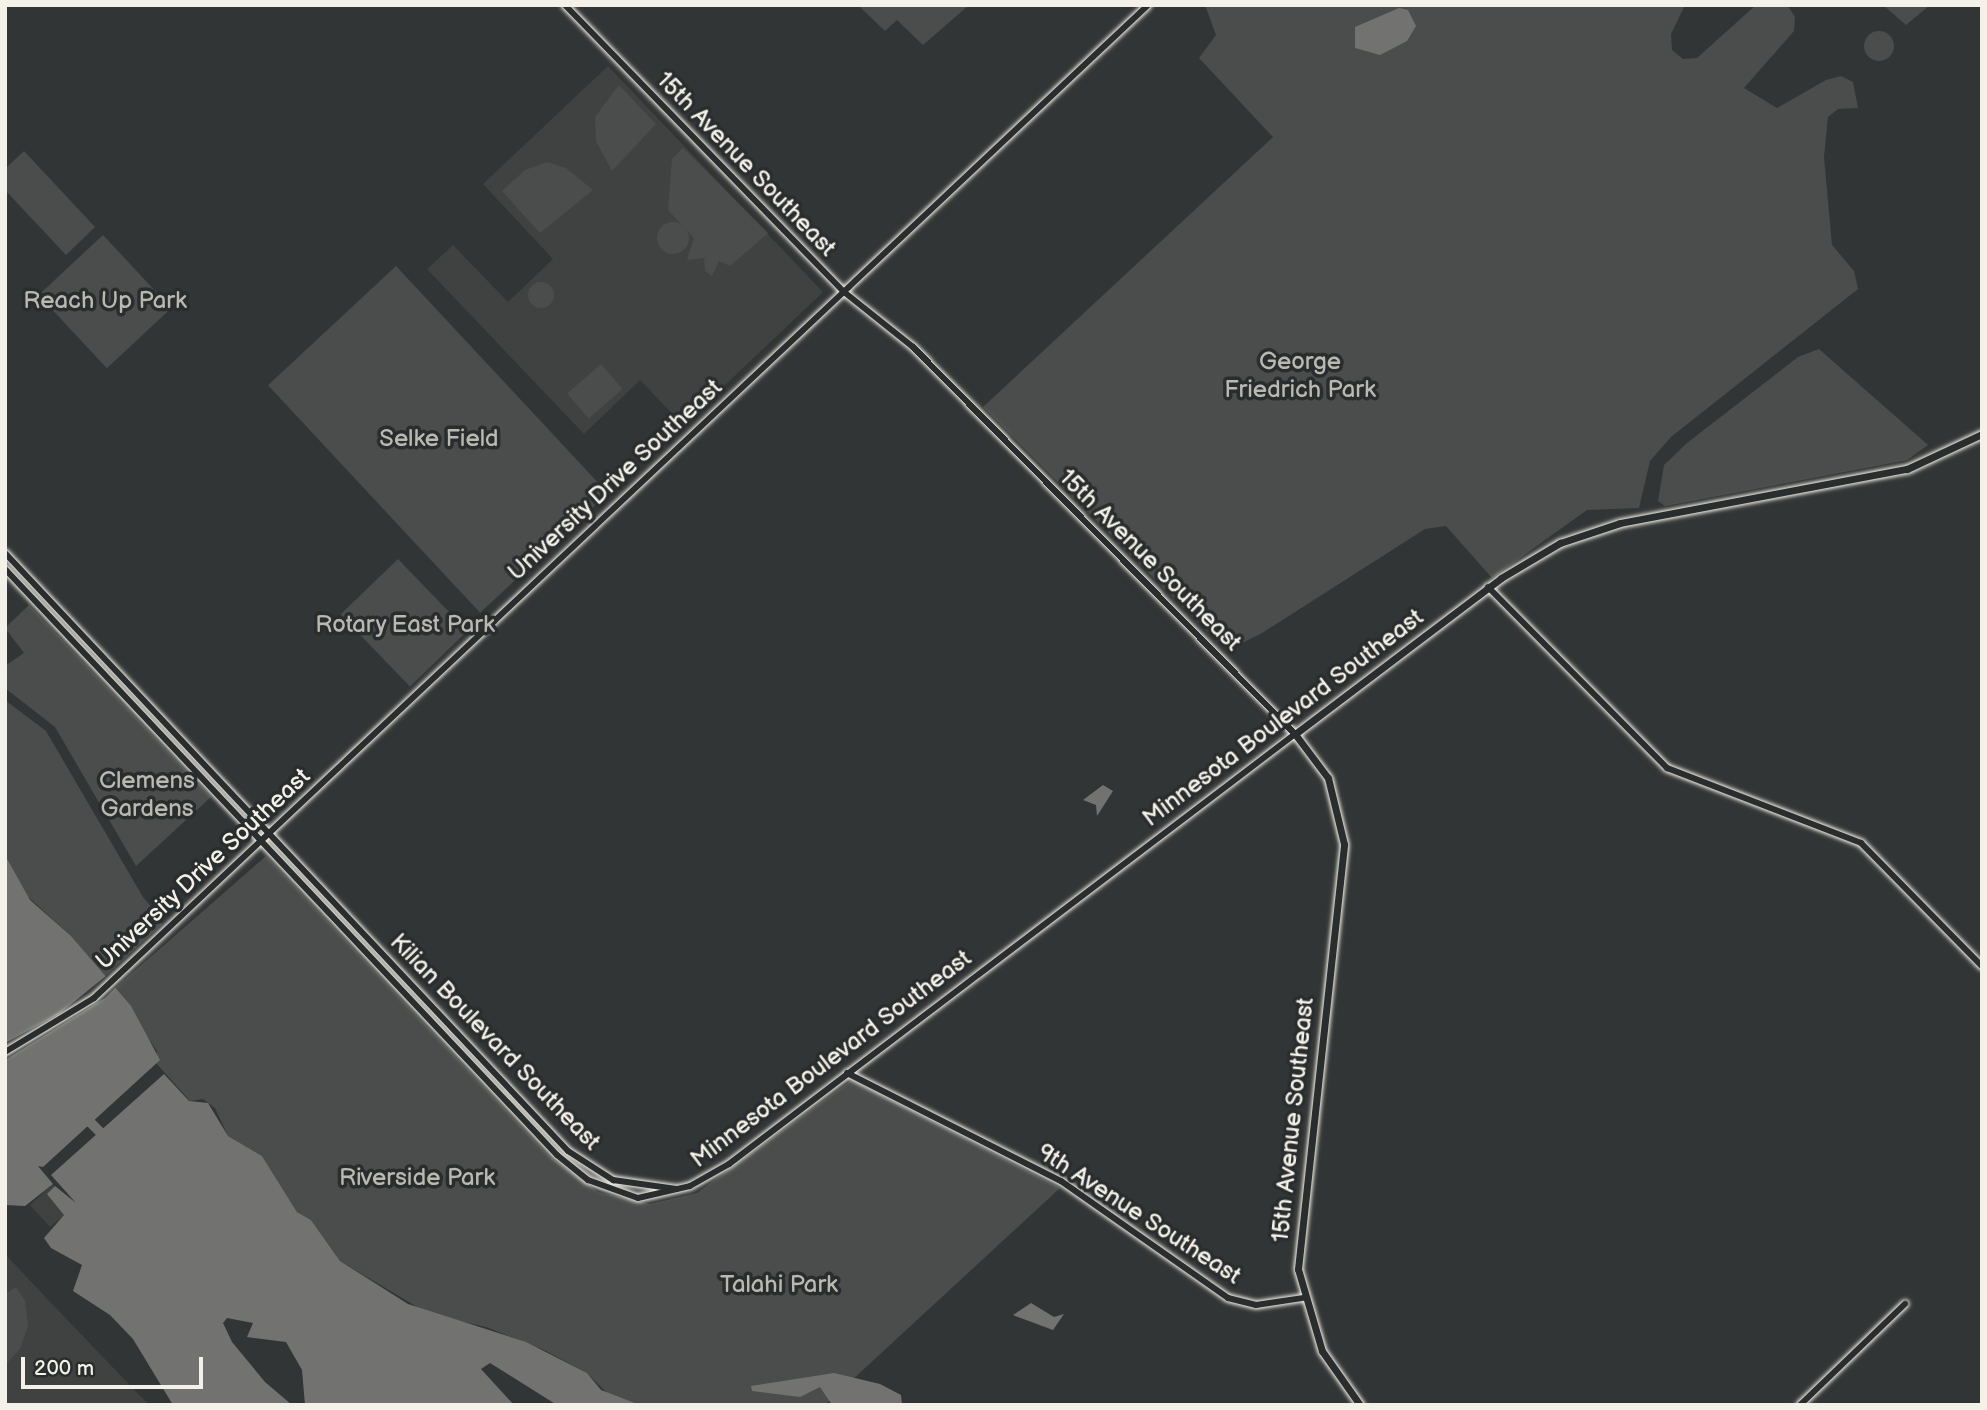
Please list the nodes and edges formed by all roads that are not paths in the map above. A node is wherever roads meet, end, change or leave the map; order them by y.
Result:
1 (565, 5) edge
2 (1148, 5) edge
3 (844, 292) junction
4 (1982, 433) edge
5 (5, 553) edge
6 (5, 569) edge
7 (1488, 587) junction
8 (1295, 734) junction
9 (268, 832) junction
10 (260, 840) junction
11 (1982, 966) edge
12 (5, 1052) edge
13 (847, 1073) junction
14 (681, 1189) junction
15 (1303, 1298) junction
16 (1905, 1304) dead end
17 (1360, 1405) edge
18 (1800, 1405) edge

1 - 3 street, 15th Avenue Southeast
2 - 3 street, University Drive Southeast
3 - 8 street, 15th Avenue Southeast
3 - 9 street, University Drive Southeast
4 - 7 main road, Minnesota Boulevard Southeast
5 - 9 street, Kilian Boulevard Southeast
6 - 10 street, Kilian Boulevard Southeast
7 - 8 main road, Minnesota Boulevard Southeast
7 - 11 street
8 - 13 street, Minnesota Boulevard Southeast
8 - 15 main road, 15th Avenue Southeast
9 - 10 street, University Drive Southeast
9 - 14 street, Kilian Boulevard Southeast
10 - 12 street, University Drive Southeast
10 - 14 street, Kilian Boulevard Southeast
13 - 14 street, Minnesota Boulevard Southeast
13 - 15 street, 9th Avenue Southeast
15 - 17 main road, 15th Avenue Southeast
16 - 18 street

